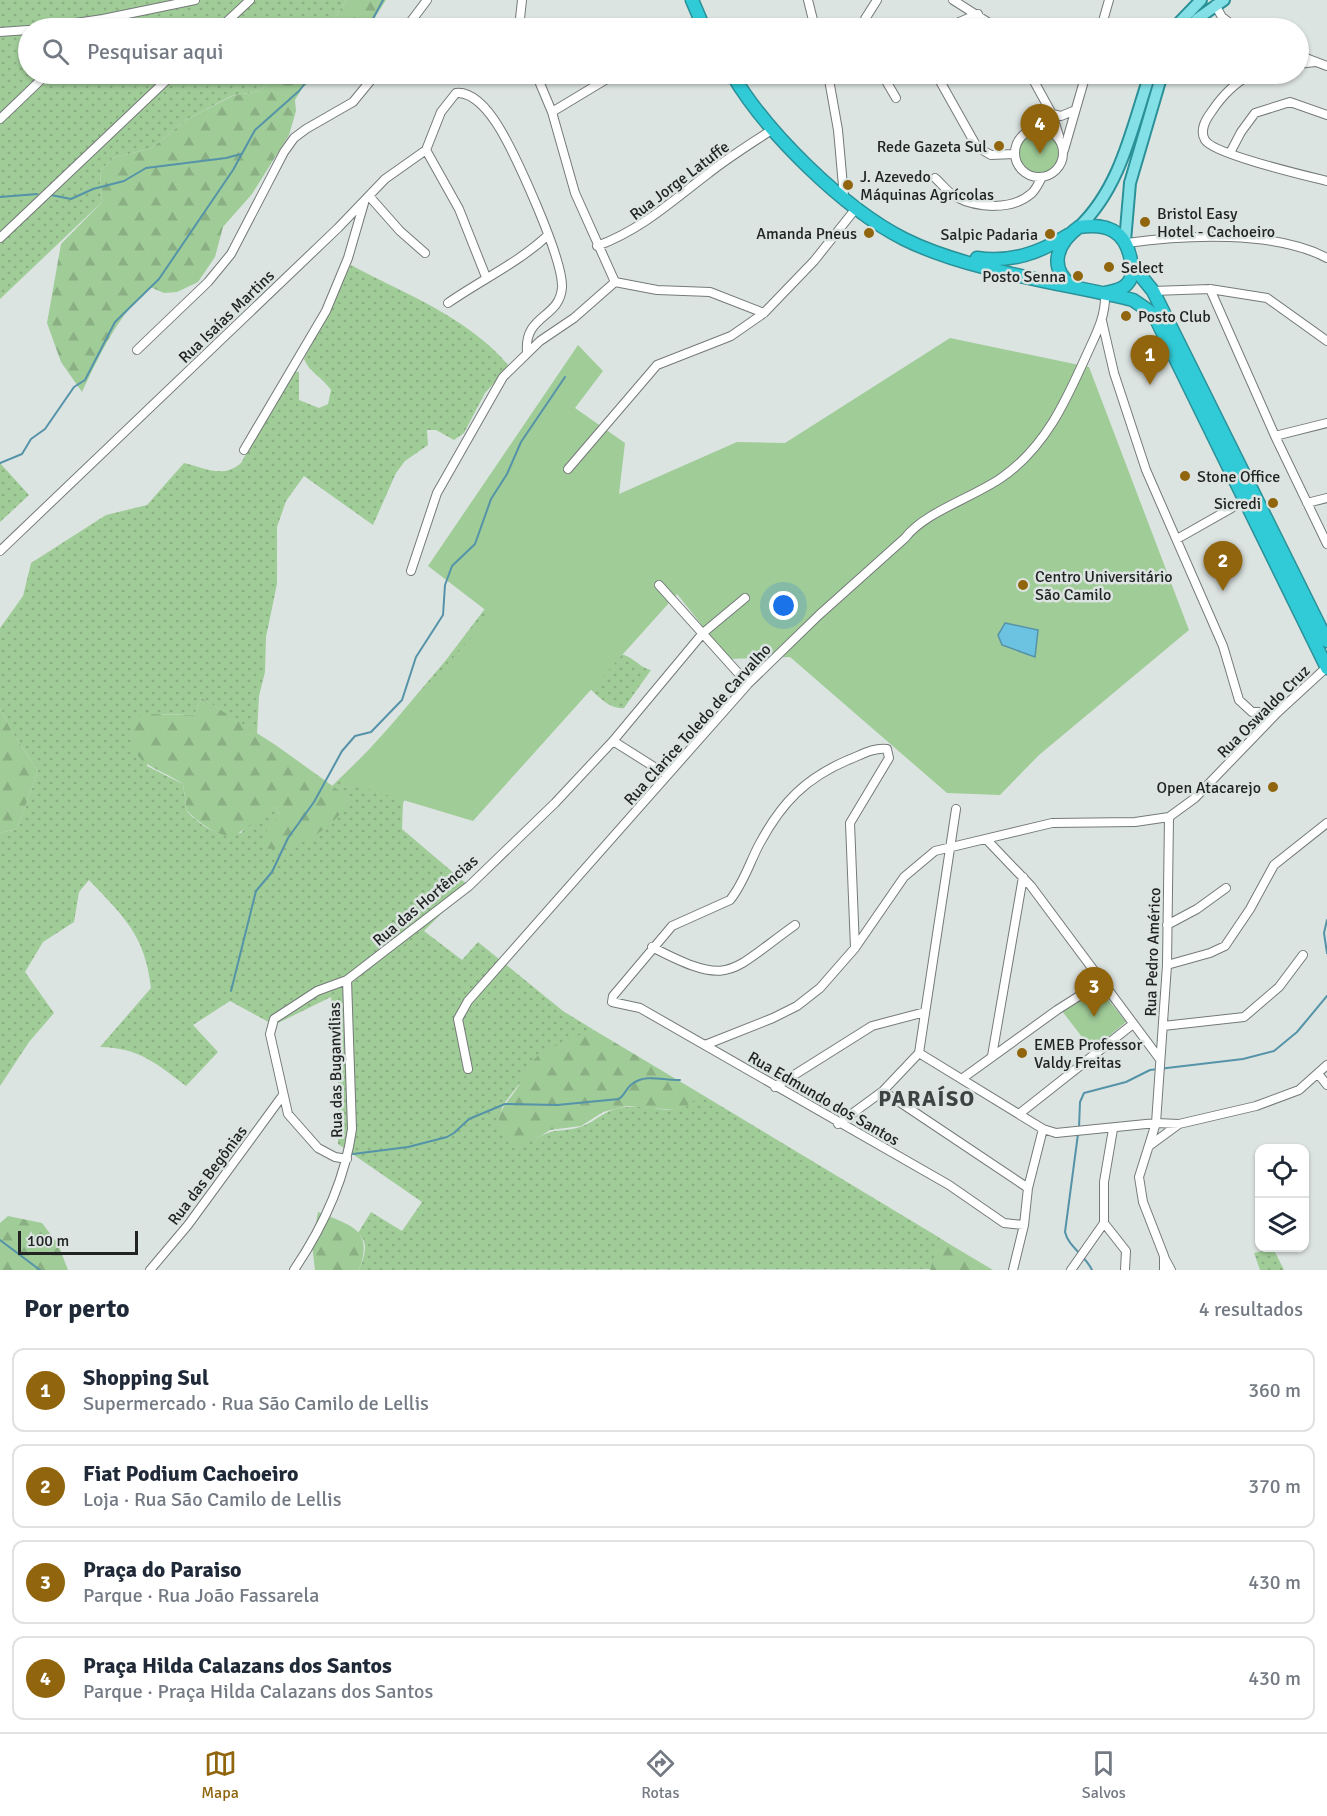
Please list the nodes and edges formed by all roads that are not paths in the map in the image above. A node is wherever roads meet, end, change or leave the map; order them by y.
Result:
1 (195, 0) edge
2 (250, 0) edge
3 (427, 0) edge
4 (522, 0) edge
5 (692, 0) edge
6 (808, 0) edge
7 (877, 0) edge
8 (953, 0) edge
9 (1109, 0) edge
10 (1201, 0) edge
11 (1220, 3) edge
12 (978, 14) junction
13 (108, 18) edge
14 (231, 18) edge
15 (414, 18) edge
16 (520, 18) edge
17 (700, 18) edge
18 (812, 18) edge
19 (866, 18) edge
20 (969, 18) edge
21 (983, 18) edge
22 (1104, 18) edge
23 (1184, 18) edge
24 (1201, 18) edge
25 (1223, 18) edge
26 (18, 31) edge
27 (0, 32) edge
28 (1309, 58) edge
29 (1317, 61) junction
30 (1309, 62) edge
31 (1327, 66) edge
32 (37, 84) edge
33 (162, 84) edge
34 (368, 84) edge
35 (540, 84) edge
36 (598, 84) edge
37 (738, 84) edge
38 (830, 84) edge
39 (888, 84) edge
40 (942, 84) edge
41 (1036, 84) edge
42 (1082, 84) edge
43 (1147, 84) edge
44 (1159, 84) edge
45 (1237, 84) edge
46 (896, 98) dead end
47 (1073, 111) junction
48 (552, 112) junction
49 (1052, 114) junction
50 (1327, 115) edge
51 (0, 119) edge
52 (773, 129) junction
53 (1060, 141) junction
54 (426, 150) junction
55 (1064, 152) junction
56 (1230, 153) junction
57 (1014, 154) junction
58 (1042, 177) junction
59 (936, 178) dead end
60 (1327, 181) edge
61 (844, 197) junction
62 (367, 199) junction
63 (857, 207) junction
64 (1076, 229) junction
65 (547, 236) junction
66 (0, 238) edge
67 (1126, 242) junction
68 (597, 246) junction
69 (931, 250) junction
70 (424, 253) dead end
71 (1324, 256) edge
72 (1132, 266) junction
73 (486, 277) junction
74 (615, 282) junction
75 (1072, 286) junction
76 (1210, 289) junction
77 (1153, 291) junction
78 (1105, 294) junction
79 (448, 303) dead end
80 (764, 313) junction
81 (1102, 321) junction
82 (1327, 341) edge
83 (137, 350) dead end
84 (527, 352) junction
85 (1327, 423) edge
86 (1275, 436) junction
87 (244, 450) dead end
88 (568, 469) dead end
89 (1327, 498) edge
90 (1244, 501) junction
91 (1307, 503) junction
92 (1176, 539) junction
93 (1327, 544) edge
94 (0, 551) edge
95 (411, 571) dead end
96 (658, 585) dead end
97 (745, 598) dead end
98 (703, 633) junction
99 (1327, 641) edge
100 (1327, 667) edge
101 (748, 684) junction
102 (1278, 712) junction
103 (613, 741) junction
104 (667, 775) junction
105 (956, 809) dead end
106 (1169, 817) junction
107 (1327, 824) edge
108 (986, 839) junction
109 (949, 845) junction
110 (1023, 877) junction
111 (1226, 888) dead end
112 (795, 925) dead end
113 (1167, 925) junction
114 (652, 947) junction
115 (855, 948) junction
116 (1303, 955) dead end
117 (1167, 964) junction
118 (347, 980) junction
119 (1101, 982) junction
120 (925, 1012) junction
121 (1133, 1024) junction
122 (1163, 1026) junction
123 (705, 1045) junction
124 (919, 1053) junction
125 (992, 1056) junction
126 (1327, 1065) edge
127 (1159, 1066) junction
128 (468, 1069) dead end
129 (1319, 1075) junction
130 (963, 1078) junction
131 (1327, 1085) edge
132 (775, 1087) junction
133 (883, 1091) junction
134 (283, 1095) junction
135 (1019, 1114) junction
136 (1156, 1123) junction
137 (838, 1124) junction
138 (1179, 1124) junction
139 (1043, 1129) junction
140 (1113, 1129) junction
141 (1149, 1146) junction
142 (347, 1159) junction
143 (1028, 1188) junction
144 (1104, 1222) junction
145 (1024, 1225) junction
146 (1164, 1256) junction
147 (150, 1270) edge
148 (294, 1270) edge
149 (1013, 1270) edge
150 (1071, 1270) edge
151 (1125, 1270) edge
152 (1164, 1270) edge
153 (1171, 1270) edge

1 - 13 street
2 - 14 street
3 - 15 street
4 - 16 street
5 - 17 highway
6 - 18 street
7 - 19 street
8 - 12 street
9 - 22 street
10 - 23 main road
11 - 24 main road
11 - 25 street
12 - 20 street
12 - 21 street
26 - 27 street
28 - 29 street
29 - 30 street
29 - 31 street
32 - 51 street
33 - 66 street
34 - 83 street
35 - 48 street
36 - 48 street
37 - 52 highway
38 - 61 street
39 - 46 street
40 - 57 street
41 - 49 street
42 - 47 street
43 - 64 main road
44 - 67 main road
45 - 56 street
47 - 49 street
47 - 55 street
48 - 68 street
49 - 53 street
50 - 56 street
52 - 61 highway
52 - 68 street, Rua Jorge Latuffe
53 - 55 street
53 - 57 street
54 - 62 street, Rua Isaías Martins
54 - 65 street
54 - 73 street
55 - 58 street
56 - 60 street
57 - 58 street
58 - 59 street
61 - 63 highway
62 - 70 street
62 - 87 street
62 - 94 street, Rua Isaías Martins
63 - 69 highway
63 - 80 street
64 - 67 highway
64 - 69 highway
64 - 75 highway
65 - 73 street
65 - 84 street
67 - 71 street
67 - 72 highway
68 - 74 street
69 - 75 highway
72 - 77 highway
72 - 78 highway
73 - 79 street
74 - 80 street
74 - 84 street
75 - 78 highway
76 - 77 street
76 - 82 street
76 - 86 street
77 - 99 highway
78 - 81 street, Rua Clarice Toledo de Carvalho
78 - 90 highway
80 - 88 street
81 - 92 street
81 - 101 street, Rua Clarice Toledo de Carvalho
84 - 95 street
85 - 86 street
86 - 91 street
89 - 91 street
90 - 92 street
90 - 100 highway
91 - 93 street
92 - 102 street
96 - 98 street
97 - 98 street, Rua das Hortências
98 - 101 street
98 - 103 street, Rua das Hortências
100 - 102 street, Rua Oswaldo Cruz
101 - 104 street, Rua Clarice Toledo de Carvalho
102 - 106 street, Rua Oswaldo Cruz
103 - 104 street
103 - 118 street, Rua das Hortências
104 - 128 street, Rua Clarice Toledo de Carvalho
105 - 109 street
106 - 108 street, Rua Oswaldo Cruz
106 - 113 street, Rua Pedro Américo
107 - 117 street
108 - 109 street, Rua Oswaldo Cruz
108 - 110 street
109 - 115 street
109 - 120 street
110 - 119 street
110 - 125 street
111 - 113 street
112 - 114 street
113 - 117 street, Rua Pedro Américo
114 - 115 street
114 - 123 street, Rua Edmundo dos Santos
115 - 123 street
116 - 122 street
117 - 122 street, Rua Pedro Américo
118 - 134 street, Rua das Hortências
118 - 142 street, Rua das Buganvílias
119 - 121 street
119 - 125 street
120 - 124 street
120 - 132 street
121 - 127 street
121 - 135 street
122 - 127 street, Rua Pedro Américo
123 - 132 street, Rua Edmundo dos Santos
124 - 130 street
124 - 133 street
125 - 130 street
126 - 129 street
127 - 136 street, Rua Pedro Américo
129 - 131 street
129 - 138 street
130 - 135 street
132 - 137 street, Rua Edmundo dos Santos
133 - 137 street
133 - 143 street
134 - 142 street, Rua das Hortências
134 - 147 street, Rua das Begônias
135 - 139 street
136 - 138 street
136 - 140 street
136 - 141 street, Rua Pedro Américo
137 - 145 street, Rua Edmundo dos Santos
138 - 141 street
139 - 140 street
139 - 143 street
140 - 144 street
141 - 146 street, Rua Pedro Américo
142 - 148 street, Rua das Buganvílias
143 - 145 street
144 - 150 street
144 - 151 street
145 - 149 street
146 - 152 street
146 - 153 street, Rua Pedro Américo

